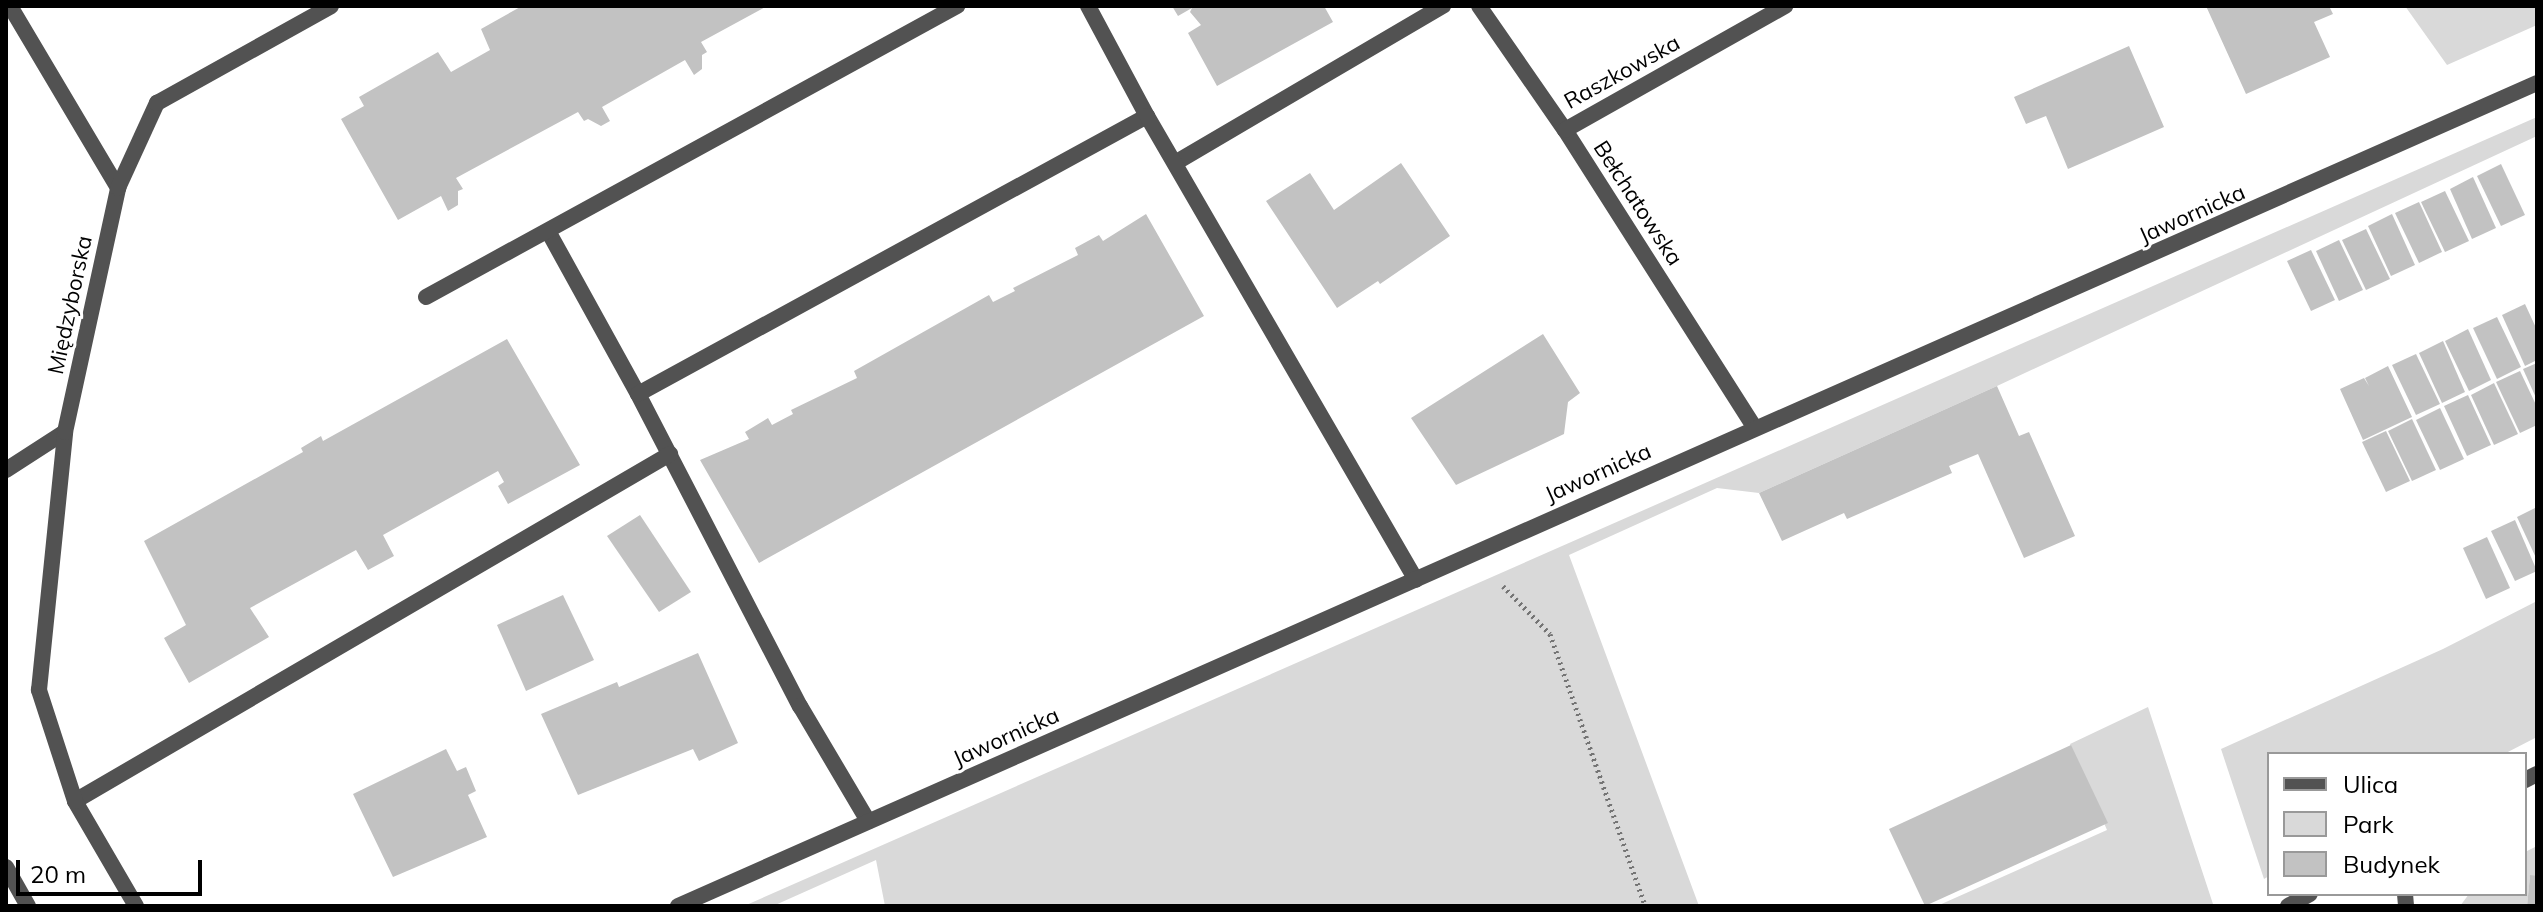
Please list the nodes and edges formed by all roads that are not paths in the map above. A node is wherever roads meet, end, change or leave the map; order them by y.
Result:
1 (10, 6) edge
2 (331, 6) edge
3 (957, 6) edge
4 (1088, 6) edge
5 (1443, 6) edge
6 (1479, 6) edge
7 (1785, 6) edge
8 (2537, 83) edge
9 (1147, 116) junction
10 (1565, 130) junction
11 (1175, 163) junction
12 (118, 188) junction
13 (548, 231) junction
14 (426, 297) dead end
15 (638, 394) junction
16 (1754, 427) junction
17 (65, 432) junction
18 (670, 454) junction
19 (6, 470) edge
20 (1416, 580) junction
21 (75, 801) junction
22 (868, 821) junction
23 (6, 867) edge
24 (2306, 896) edge
25 (28, 906) edge
26 (136, 906) edge
27 (678, 906) edge
28 (2288, 906) edge

1 - 12 street
2 - 12 street, Międzyborska
3 - 13 street
4 - 9 street
5 - 11 street
6 - 10 street, Bełchatowska
7 - 10 street, Raszkowska
8 - 16 street, Jawornicka
9 - 11 street
9 - 15 street
10 - 16 street, Bełchatowska
11 - 20 street
12 - 17 street, Międzyborska
13 - 14 street
13 - 15 street
15 - 18 street
16 - 20 street, Jawornicka
17 - 19 street
17 - 21 street, Międzyborska
18 - 21 street
18 - 22 street
20 - 22 street, Jawornicka
21 - 26 street, Międzyborska
22 - 27 street, Jawornicka
23 - 25 street
24 - 28 street

